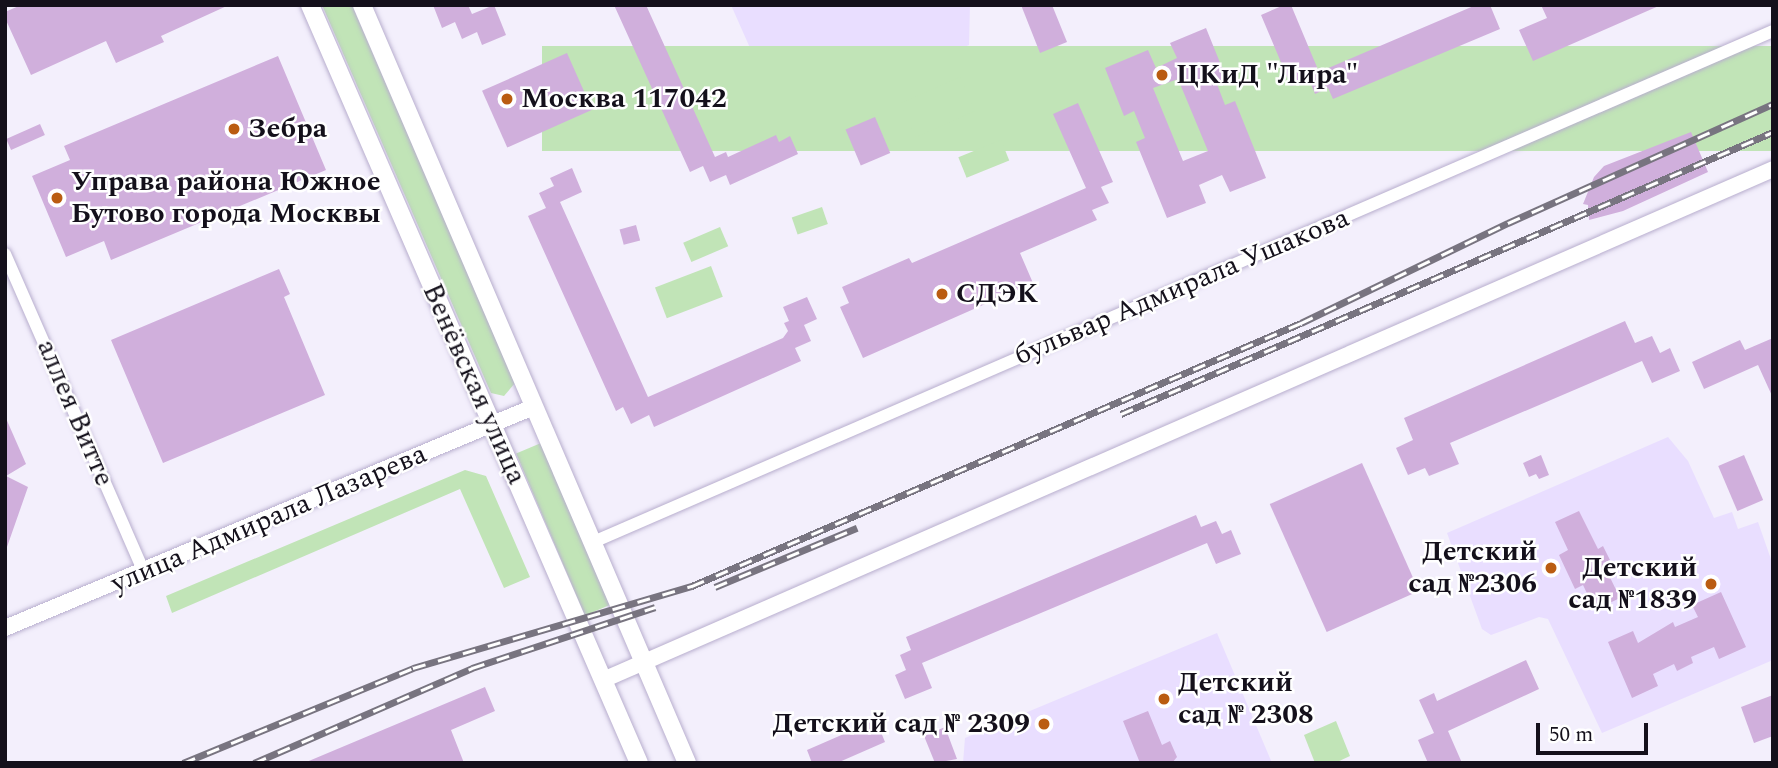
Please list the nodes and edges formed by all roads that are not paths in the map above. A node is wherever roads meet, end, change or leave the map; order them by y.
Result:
1 (310, 5) edge
2 (362, 5) edge
3 (1773, 31) edge
4 (1773, 169) edge
5 (5, 254) edge
6 (531, 408) junction
7 (492, 425) junction
8 (591, 543) junction
9 (144, 572) junction
10 (5, 628) edge
11 (643, 663) junction
12 (603, 680) junction
13 (639, 763) edge
14 (687, 763) edge

1 - 7 main road, Венёвская улица
2 - 6 main road, Венёвская улица
3 - 8 street, бульвар Адмирала Ушакова
4 - 11 street
5 - 9 street, аллея Витте
6 - 7 street, улица Адмирала Лазарева
6 - 8 main road, Венёвская улица
7 - 9 street, улица Адмирала Лазарева
7 - 12 main road, Венёвская улица
8 - 11 main road, Венёвская улица
9 - 10 street, улица Адмирала Лазарева
11 - 12 street
11 - 14 main road, Венёвская улица
12 - 13 main road, Венёвская улица

